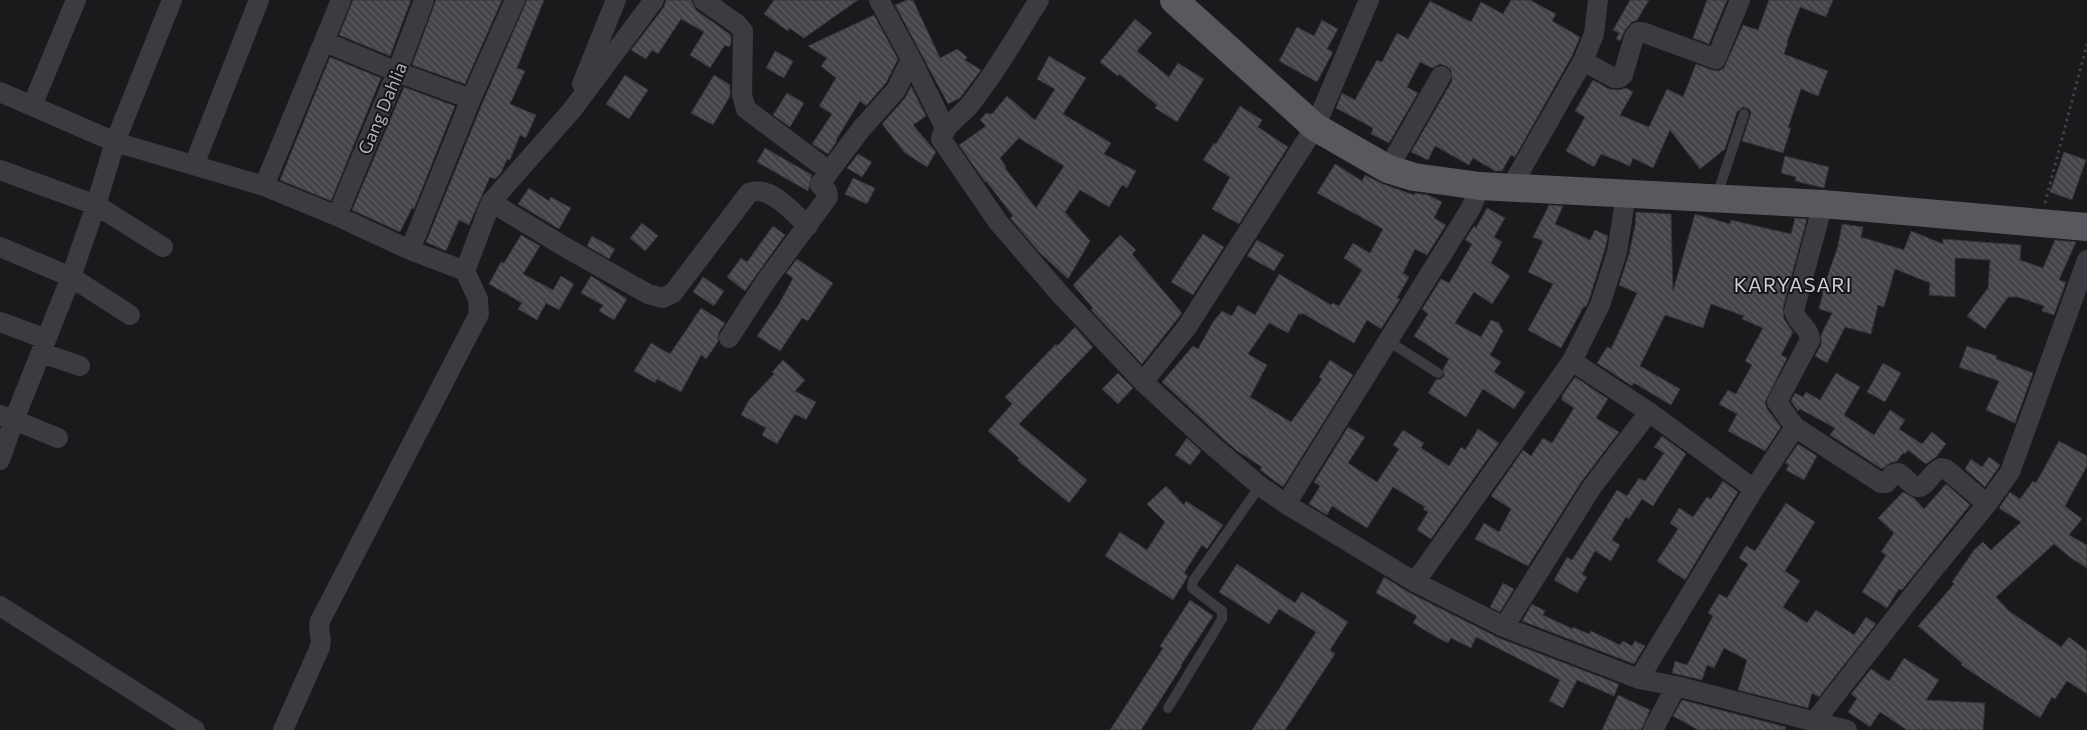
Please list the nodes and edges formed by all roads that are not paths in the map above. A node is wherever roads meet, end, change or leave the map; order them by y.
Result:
1 (76, 0) edge
2 (172, 0) edge
3 (259, 0) edge
4 (341, 0) edge
5 (424, 0) edge
6 (515, 0) edge
7 (616, 0) edge
8 (703, 0) edge
9 (879, 0) edge
10 (1039, 0) edge
11 (1174, 0) edge
12 (1369, 0) edge
13 (1598, 0) edge
14 (1740, 0) edge
15 (650, 6) edge
16 (325, 42) junction
17 (911, 58) junction
18 (1583, 61) junction
19 (398, 72) junction
20 (1441, 76) dead end
21 (0, 92) edge
22 (471, 99) junction
23 (32, 106) junction
24 (572, 110) junction
25 (1744, 114) dead end
26 (1315, 127) junction
27 (946, 130) junction
28 (115, 142) junction
29 (194, 165) junction
30 (1388, 168) junction
31 (0, 170) edge
32 (829, 170) junction
33 (264, 186) junction
34 (1480, 186) junction
35 (1511, 187) junction
36 (1626, 195) junction
37 (1716, 199) junction
38 (491, 202) junction
39 (1823, 204) junction
40 (96, 205) junction
41 (337, 216) junction
42 (808, 226) junction
43 (2087, 227) edge
44 (0, 247) edge
45 (163, 247) dead end
46 (410, 250) junction
47 (2087, 260) edge
48 (465, 270) junction
49 (71, 277) junction
50 (130, 316) dead end
51 (0, 322) edge
52 (729, 338) dead end
53 (1388, 341) junction
54 (44, 346) junction
55 (1572, 361) junction
56 (80, 366) dead end
57 (1438, 374) dead end
58 (1143, 382) junction
59 (1649, 412) junction
60 (7, 418) edge
61 (1796, 427) junction
62 (58, 438) dead end
63 (0, 460) edge
64 (1260, 486) junction
65 (1754, 489) junction
66 (1286, 504) junction
67 (1987, 504) junction
68 (1414, 582) junction
69 (0, 606) edge
70 (1504, 627) junction
71 (1639, 679) junction
72 (1676, 686) junction
73 (1168, 708) dead end
74 (1814, 722) junction
75 (195, 730) edge
76 (283, 730) edge
77 (1653, 730) edge
78 (1847, 730) edge

1 - 23 street
2 - 28 street
3 - 29 street
4 - 16 street
5 - 19 street, Gang Dahlia
6 - 22 street
7 - 15 street
7 - 24 street
8 - 32 street
9 - 17 street
10 - 27 street
11 - 26 main road
12 - 26 street
13 - 18 street
14 - 18 street
15 - 24 street
16 - 19 street
16 - 33 street
17 - 27 street
17 - 32 street
18 - 35 street
19 - 22 street
19 - 41 street, Gang Dahlia
20 - 30 street
21 - 23 street
22 - 46 street
23 - 28 street
24 - 38 street
25 - 37 lane
26 - 30 main road
26 - 58 street
27 - 58 street
28 - 29 street
28 - 40 street
29 - 33 street
30 - 34 main road
31 - 40 street
32 - 42 street
33 - 41 street
34 - 35 main road
34 - 53 street
35 - 36 main road
36 - 37 main road
36 - 55 street
37 - 39 main road
38 - 42 street
38 - 48 street
39 - 43 main road
39 - 61 street
40 - 45 street
40 - 49 street
41 - 46 street
42 - 52 street
44 - 49 street
46 - 48 street
47 - 67 street
48 - 76 street
49 - 50 street
49 - 54 street
51 - 54 street
53 - 57 lane
53 - 66 street
54 - 56 street
54 - 60 street
55 - 59 street
55 - 68 street
58 - 64 street
59 - 65 street
59 - 70 street
60 - 62 street
60 - 63 street
61 - 65 street
61 - 67 street
64 - 66 street
64 - 73 lane
65 - 71 street
66 - 68 street
67 - 74 street
68 - 70 street
69 - 75 street
70 - 71 street
71 - 72 street
72 - 74 street
72 - 77 street
74 - 78 street

